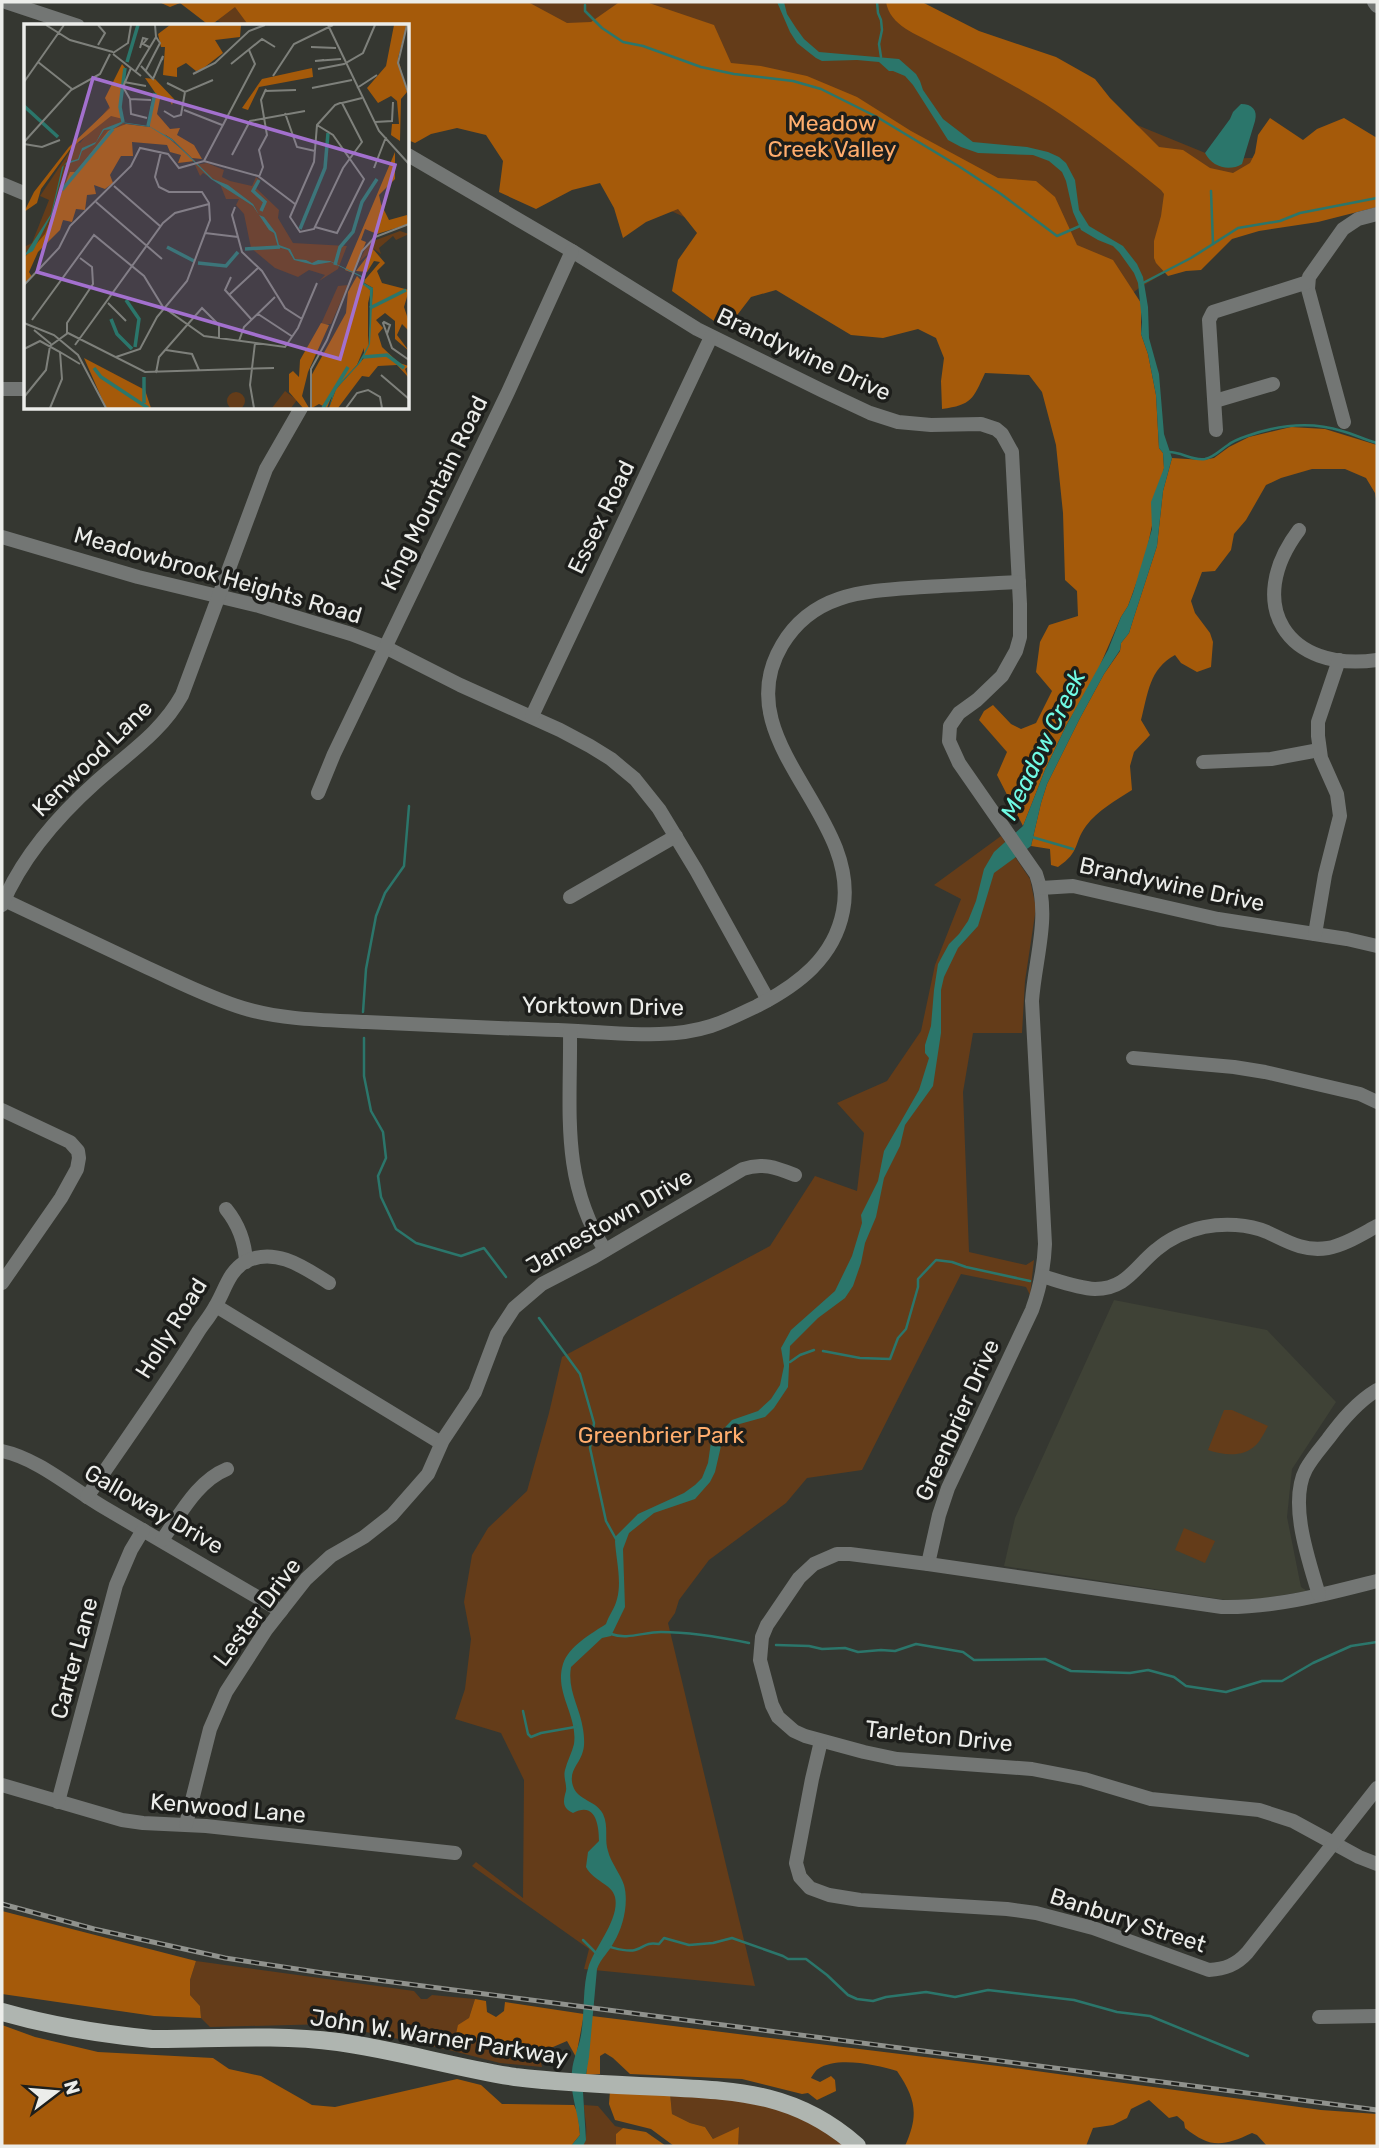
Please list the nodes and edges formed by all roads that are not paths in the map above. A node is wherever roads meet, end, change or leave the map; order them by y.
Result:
1 (6, 2) edge
2 (72, 24) edge
3 (410, 156) edge
4 (2, 184) edge
5 (24, 193) edge
6 (1377, 214) edge
7 (572, 251) junction
8 (1308, 282) junction
9 (711, 337) junction
10 (1273, 384) dead end
11 (2, 389) edge
12 (24, 389) edge
13 (1215, 401) junction
14 (300, 410) edge
15 (1344, 422) dead end
16 (1216, 430) dead end
17 (1298, 530) dead end
18 (2, 537) edge
19 (1019, 582) junction
20 (218, 596) junction
21 (385, 648) junction
22 (1339, 660) junction
23 (1377, 660) edge
24 (532, 716) junction
25 (1319, 750) junction
26 (1203, 762) dead end
27 (318, 793) dead end
28 (676, 836) junction
29 (1041, 888) junction
30 (570, 897) dead end
31 (2, 902) edge
32 (1315, 934) junction
33 (1377, 946) edge
34 (768, 1000) junction
35 (570, 1031) junction
36 (1133, 1058) dead end
37 (1377, 1102) edge
38 (2, 1110) edge
39 (795, 1175) dead end
40 (226, 1209) dead end
41 (1377, 1226) edge
42 (605, 1250) junction
43 (246, 1262) junction
44 (1042, 1276) junction
45 (2, 1283) edge
46 (329, 1283) dead end
47 (216, 1306) junction
48 (1377, 1390) edge
49 (441, 1443) junction
50 (2, 1451) edge
51 (227, 1469) dead end
52 (87, 1497) junction
53 (143, 1530) junction
54 (162, 1540) junction
55 (928, 1564) junction
56 (1377, 1581) edge
57 (1319, 1595) junction
58 (281, 1611) junction
59 (821, 1741) junction
60 (2, 1785) edge
61 (1377, 1788) edge
62 (58, 1802) junction
63 (186, 1824) junction
64 (1334, 1843) junction
65 (455, 1853) dead end
66 (1377, 1864) edge
67 (2, 2012) edge
68 (1377, 2016) edge
69 (1319, 2017) dead end
70 (857, 2146) edge

1 - 2 street
3 - 7 street, Brandywine Drive
4 - 5 street
6 - 8 street
7 - 9 street, Brandywine Drive
7 - 21 street, King Mountain Road
8 - 13 street
8 - 15 street
9 - 19 street, Brandywine Drive
9 - 24 street, Essex Road
10 - 13 street
11 - 12 street
13 - 16 street
14 - 20 street, Kenwood Lane
17 - 22 street
18 - 20 street, Meadowbrook Heights Road
19 - 29 street, Brandywine Drive
19 - 34 street, Yorktown Drive
20 - 21 street, Meadowbrook Heights Road
20 - 31 street, Kenwood Lane
21 - 24 street, Meadowbrook Heights Road
21 - 27 street, King Mountain Road
22 - 23 street
22 - 25 street
24 - 28 street, Meadowbrook Heights Road
25 - 26 street
25 - 32 street
28 - 30 street
28 - 34 street, Meadowbrook Heights Road
29 - 32 street, Brandywine Drive
29 - 44 street, Greenbrier Drive
31 - 35 street, Yorktown Drive
32 - 33 street, Brandywine Drive
34 - 35 street, Yorktown Drive
35 - 42 street
36 - 37 street
38 - 45 street
39 - 42 street, Jamestown Drive
40 - 43 street
41 - 44 street
42 - 49 street, Jamestown Drive
43 - 46 street
43 - 47 street, Holly Road
44 - 55 street, Greenbrier Drive
47 - 49 street
47 - 52 street, Holly Road
48 - 57 street
49 - 58 street, Lester Drive
50 - 52 street, Galloway Drive
51 - 54 street
52 - 53 street, Galloway Drive
53 - 54 street, Galloway Drive
53 - 62 street, Carter Lane
54 - 58 street, Galloway Drive
55 - 57 street
55 - 59 street, Tarleton Drive
56 - 57 street
58 - 63 street, Lester Drive
59 - 64 street, Tarleton Drive
59 - 64 street, Banbury Street
60 - 62 street, Kenwood Lane
61 - 64 street, Banbury Street
62 - 63 street, Kenwood Lane
63 - 65 street, Kenwood Lane
64 - 66 street, Tarleton Drive
67 - 70 main road, John W. Warner Parkway
68 - 69 street

